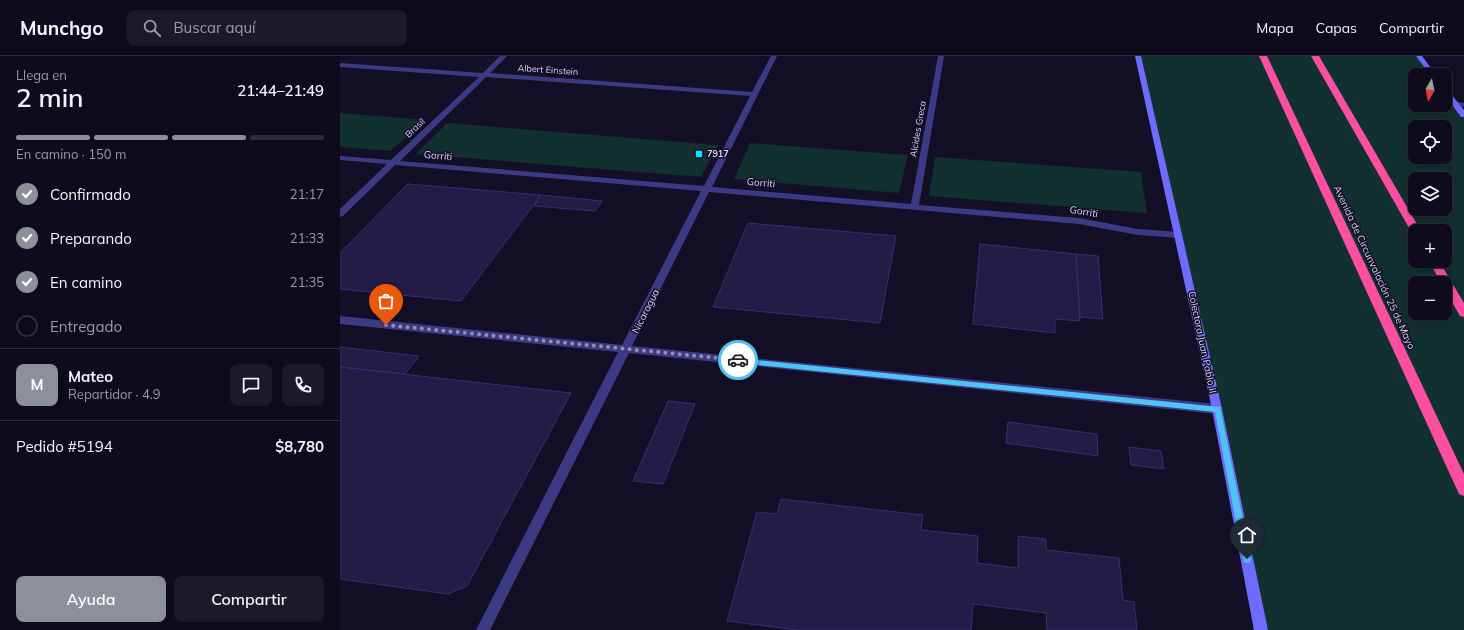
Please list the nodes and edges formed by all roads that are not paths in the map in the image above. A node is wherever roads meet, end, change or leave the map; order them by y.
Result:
1 (504, 56) edge
2 (774, 56) edge
3 (941, 56) edge
4 (1138, 56) edge
5 (1263, 56) edge
6 (1315, 56) edge
7 (1419, 56) edge
8 (340, 65) edge
9 (1428, 68) edge
10 (484, 75) junction
11 (755, 94) junction
12 (1452, 99) edge
13 (1456, 104) junction
14 (1464, 105) edge
15 (1464, 115) edge
16 (340, 158) edge
17 (394, 162) junction
18 (707, 188) junction
19 (915, 206) junction
20 (340, 214) edge
21 (1412, 224) edge
22 (1180, 235) junction
23 (1438, 268) edge
24 (1464, 313) edge
25 (340, 320) edge
26 (625, 349) junction
27 (1218, 409) junction
28 (1464, 489) edge
29 (483, 630) edge
30 (1261, 630) edge

1 - 10 street, Brasil
2 - 11 street, Nicaragua
3 - 19 street, Alcides Greca
4 - 22 main road, Colectora Juan Pablo II
5 - 28 highway, Avenida de Circunvalación 25 de Mayo
6 - 21 highway
7 - 9 main road
8 - 10 street, Albert Einstein
10 - 11 street, Albert Einstein
10 - 17 street, Brasil
11 - 18 street, Nicaragua
12 - 13 main road
13 - 14 street
13 - 15 main road
16 - 17 street, Gorriti
17 - 18 street, Gorriti
17 - 20 street, Brasil
18 - 19 street, Gorriti
18 - 26 street, Nicaragua
19 - 22 street, Gorriti
22 - 27 main road, Colectora Juan Pablo II
23 - 24 highway
25 - 26 street
26 - 27 street
26 - 29 street, Nicaragua
27 - 30 main road, Colectora Juan Pablo II

